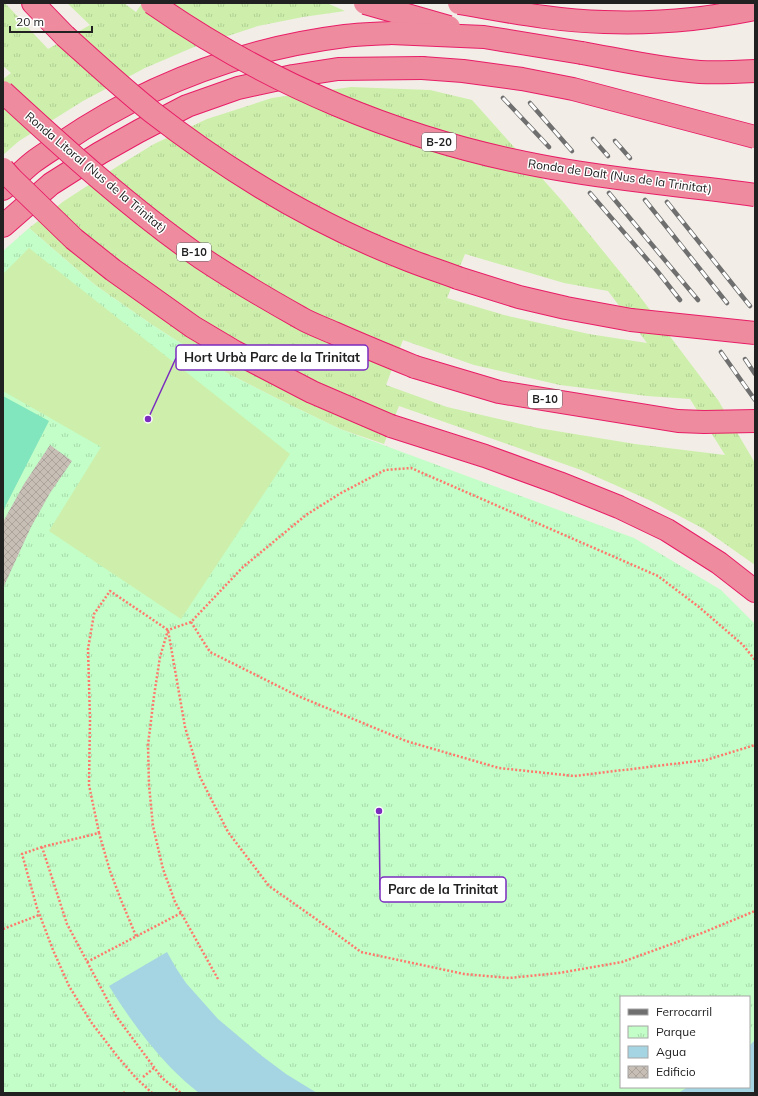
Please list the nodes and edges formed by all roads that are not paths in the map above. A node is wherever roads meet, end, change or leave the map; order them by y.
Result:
1 (33, 3) edge
2 (152, 3) edge
3 (365, 3) edge
4 (459, 3) edge
5 (755, 10) edge
6 (484, 37) junction
7 (755, 71) edge
8 (3, 92) edge
9 (704, 124) junction
10 (755, 132) edge
11 (755, 137) edge
12 (3, 169) edge
13 (3, 189) edge
14 (755, 195) edge
15 (3, 226) edge
16 (755, 333) edge
17 (755, 421) edge
18 (707, 427) junction
19 (755, 437) edge
20 (755, 591) edge

1 - 16 highway, bridge
2 - 14 highway, Ronda de Dalt (Nus de la Trinitat) / B-20, bridge
3 - 6 highway, bridge
4 - 5 highway, bridge
6 - 7 highway, bridge
6 - 13 highway, bridge
8 - 18 highway, Ronda Litoral (Nus de la Trinitat) / B-10, bridge
9 - 10 highway, bridge
9 - 11 highway, bridge
9 - 15 highway, bridge
12 - 20 highway, bridge
17 - 18 highway
18 - 19 highway

